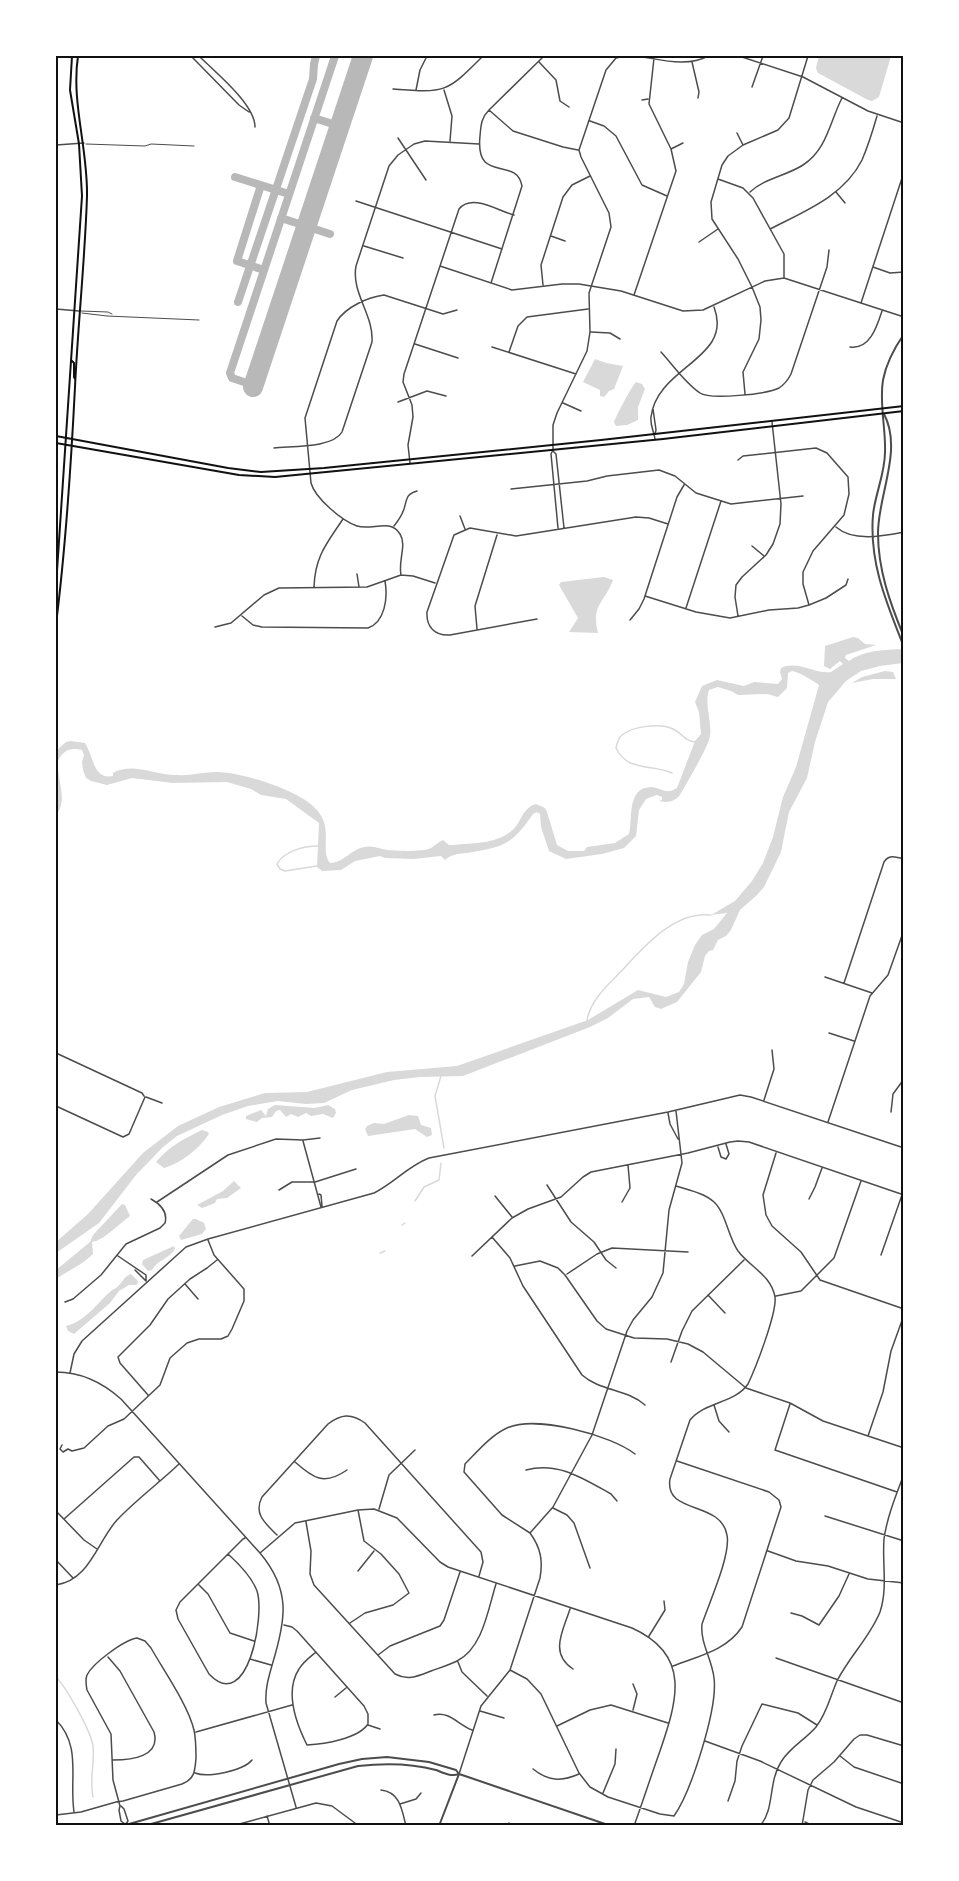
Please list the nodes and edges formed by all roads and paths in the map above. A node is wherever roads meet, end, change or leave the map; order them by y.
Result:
1 (72, 56) edge
2 (78, 56) edge
3 (191, 56) edge
4 (199, 56) edge
5 (427, 56) edge
6 (483, 56) edge
7 (544, 56) edge
8 (625, 56) edge
9 (636, 56) edge
10 (708, 56) edge
11 (739, 56) edge
12 (764, 56) edge
13 (808, 56) edge
14 (616, 57) edge
15 (654, 58) junction
16 (538, 62) junction
17 (692, 62) junction
18 (761, 63) junction
19 (803, 77) junction
20 (752, 87) dead end
21 (393, 89) dead end
22 (416, 90) junction
23 (443, 90) junction
24 (843, 97) junction
25 (698, 98) dead end
26 (649, 99) junction
27 (642, 100) dead end
28 (569, 107) dead end
29 (489, 110) junction
30 (250, 112) junction
31 (878, 114) junction
32 (589, 120) junction
33 (903, 123) edge
34 (255, 127) dead end
35 (737, 133) dead end
36 (398, 138) dead end
37 (450, 142) junction
38 (84, 143) junction
39 (683, 143) dead end
40 (79, 144) junction
41 (479, 144) junction
42 (743, 145) junction
43 (56, 146) edge
44 (194, 146) dead end
45 (406, 149) junction
46 (671, 149) junction
47 (579, 150) junction
48 (903, 172) edge
49 (590, 176) junction
50 (718, 179) junction
51 (426, 180) dead end
52 (750, 192) junction
53 (836, 192) junction
54 (668, 196) junction
55 (356, 201) dead end
56 (845, 203) dead end
57 (375, 207) junction
58 (514, 215) junction
59 (770, 229) junction
60 (718, 230) junction
61 (451, 232) junction
62 (550, 236) junction
63 (565, 241) dead end
64 (699, 242) dead end
65 (362, 245) junction
66 (503, 249) junction
67 (829, 250) dead end
68 (404, 258) dead end
69 (440, 266) junction
70 (872, 267) junction
71 (903, 272) edge
72 (784, 278) junction
73 (491, 283) junction
74 (591, 285) junction
75 (543, 286) junction
76 (752, 287) junction
77 (819, 290) junction
78 (634, 296) junction
79 (363, 302) junction
80 (860, 304) junction
81 (714, 306) junction
82 (426, 308) junction
83 (56, 309) edge
84 (589, 309) junction
85 (457, 310) dead end
86 (882, 310) junction
87 (74, 311) junction
88 (80, 312) junction
89 (114, 315) junction
90 (903, 317) edge
91 (199, 320) dead end
92 (590, 332) junction
93 (903, 334) edge
94 (620, 339) dead end
95 (414, 344) junction
96 (492, 347) dead end
97 (850, 347) dead end
98 (509, 352) junction
99 (661, 352) dead end
100 (458, 358) dead end
101 (71, 360) junction
102 (680, 372) junction
103 (576, 374) junction
104 (75, 379) junction
105 (745, 394) junction
106 (446, 396) dead end
107 (409, 398) junction
108 (398, 402) dead end
109 (562, 403) junction
110 (903, 406) edge
111 (653, 408) junction
112 (884, 409) junction
113 (581, 411) dead end
114 (903, 411) edge
115 (884, 414) junction
116 (772, 421) junction
117 (772, 426) junction
118 (654, 434) junction
119 (56, 436) edge
120 (66, 438) junction
121 (73, 440) junction
122 (655, 440) junction
123 (56, 443) edge
124 (66, 445) junction
125 (307, 445) junction
126 (553, 445) junction
127 (72, 446) junction
128 (274, 448) dead end
129 (553, 450) junction
130 (775, 453) junction
131 (409, 459) junction
132 (738, 460) dead end
133 (410, 464) junction
134 (310, 469) junction
135 (310, 474) junction
136 (559, 484) junction
137 (685, 484) junction
138 (554, 485) junction
139 (511, 489) dead end
140 (417, 491) dead end
141 (803, 496) dead end
142 (780, 500) junction
143 (721, 501) junction
144 (460, 516) dead end
145 (344, 518) junction
146 (668, 524) junction
147 (835, 526) junction
148 (394, 527) junction
149 (558, 528) junction
150 (564, 528) junction
151 (465, 529) junction
152 (903, 532) edge
153 (498, 534) junction
154 (878, 535) junction
155 (873, 536) junction
156 (752, 546) dead end
157 (765, 557) junction
158 (357, 574) dead end
159 (400, 575) junction
160 (848, 579) dead end
161 (385, 581) junction
162 (436, 583) junction
163 (56, 586) edge
164 (314, 588) junction
165 (359, 588) junction
166 (645, 596) junction
167 (809, 605) junction
168 (686, 609) junction
169 (242, 615) junction
170 (738, 617) junction
171 (537, 619) dead end
172 (630, 620) dead end
173 (56, 624) edge
174 (215, 627) dead end
175 (477, 629) junction
176 (903, 637) edge
177 (903, 648) edge
178 (903, 859) edge
179 (903, 930) edge
180 (825, 977) dead end
181 (844, 983) junction
182 (873, 993) junction
183 (829, 1033) dead end
184 (855, 1041) junction
185 (772, 1050) dead end
186 (56, 1053) edge
187 (903, 1079) edge
188 (145, 1097) junction
189 (764, 1101) junction
190 (162, 1103) dead end
191 (56, 1106) edge
192 (676, 1110) junction
193 (668, 1112) junction
194 (891, 1112) dead end
195 (828, 1122) junction
196 (320, 1138) dead end
197 (303, 1140) junction
198 (680, 1142) junction
199 (726, 1144) junction
200 (717, 1146) junction
201 (903, 1148) edge
202 (776, 1152) junction
203 (682, 1154) junction
204 (628, 1164) junction
205 (822, 1167) junction
206 (356, 1169) dead end
207 (862, 1180) junction
208 (315, 1182) junction
209 (547, 1185) dead end
210 (676, 1186) junction
211 (279, 1190) dead end
212 (903, 1195) edge
213 (495, 1197) dead end
214 (809, 1198) dead end
215 (151, 1199) dead end
216 (556, 1199) junction
217 (157, 1202) junction
218 (622, 1202) dead end
219 (321, 1207) junction
220 (512, 1218) junction
221 (492, 1237) junction
222 (208, 1239) junction
223 (666, 1251) junction
224 (601, 1252) junction
225 (688, 1252) dead end
226 (117, 1255) junction
227 (881, 1255) dead end
228 (472, 1256) dead end
229 (218, 1259) junction
230 (745, 1259) junction
231 (515, 1266) junction
232 (134, 1268) junction
233 (616, 1268) dead end
234 (566, 1275) junction
235 (817, 1277) junction
236 (147, 1282) junction
237 (185, 1283) junction
238 (708, 1294) junction
239 (775, 1296) junction
240 (198, 1299) dead end
241 (65, 1302) dead end
242 (903, 1309) edge
243 (725, 1313) dead end
244 (903, 1315) edge
245 (626, 1336) junction
246 (221, 1338) junction
247 (678, 1341) junction
248 (223, 1343) dead end
249 (671, 1362) dead end
250 (56, 1372) edge
251 (70, 1373) junction
252 (608, 1388) junction
253 (746, 1388) junction
254 (149, 1396) junction
255 (790, 1403) junction
256 (714, 1404) junction
257 (645, 1405) dead end
258 (132, 1411) junction
259 (729, 1432) dead end
260 (592, 1435) junction
261 (868, 1437) junction
262 (903, 1448) edge
263 (68, 1449) dead end
264 (415, 1450) dead end
265 (635, 1454) dead end
266 (294, 1461) junction
267 (676, 1461) junction
268 (401, 1463) junction
269 (180, 1464) junction
270 (347, 1470) dead end
271 (526, 1470) dead end
272 (572, 1472) junction
273 (903, 1474) edge
274 (161, 1481) junction
275 (897, 1492) junction
276 (616, 1501) dead end
277 (553, 1507) junction
278 (358, 1510) junction
279 (379, 1510) junction
280 (56, 1511) edge
281 (825, 1516) dead end
282 (64, 1519) junction
283 (305, 1520) junction
284 (530, 1533) junction
285 (278, 1536) junction
286 (885, 1536) junction
287 (246, 1537) junction
288 (903, 1541) edge
289 (98, 1550) junction
290 (375, 1550) junction
291 (767, 1551) junction
292 (260, 1553) junction
293 (228, 1554) junction
294 (56, 1560) edge
295 (590, 1568) dead end
296 (358, 1571) dead end
297 (460, 1571) junction
298 (849, 1573) junction
299 (479, 1577) junction
300 (74, 1578) junction
301 (884, 1580) junction
302 (497, 1583) junction
303 (903, 1583) edge
304 (198, 1584) junction
305 (56, 1585) edge
306 (534, 1596) junction
307 (56, 1598) edge
308 (664, 1601) dead end
309 (571, 1608) junction
310 (791, 1613) dead end
311 (283, 1624) junction
312 (349, 1624) junction
313 (648, 1637) junction
314 (254, 1641) junction
315 (316, 1652) junction
316 (707, 1653) junction
317 (378, 1655) junction
318 (107, 1656) junction
319 (776, 1658) dead end
320 (249, 1659) junction
321 (457, 1661) junction
322 (272, 1666) junction
323 (672, 1666) junction
324 (573, 1669) dead end
325 (510, 1670) junction
326 (837, 1681) junction
327 (633, 1684) dead end
328 (347, 1687) junction
329 (487, 1696) junction
330 (335, 1697) dead end
331 (903, 1703) edge
332 (293, 1705) junction
333 (479, 1711) junction
334 (632, 1711) junction
335 (268, 1712) junction
336 (434, 1715) dead end
337 (504, 1718) dead end
338 (56, 1720) edge
339 (368, 1724) junction
340 (669, 1724) junction
341 (817, 1725) junction
342 (556, 1727) junction
343 (380, 1729) dead end
344 (473, 1731) junction
345 (195, 1732) junction
346 (704, 1741) junction
347 (903, 1746) edge
348 (616, 1749) dead end
349 (740, 1753) junction
350 (840, 1756) junction
351 (112, 1760) junction
352 (252, 1760) dead end
353 (533, 1769) dead end
354 (776, 1769) junction
355 (194, 1773) junction
356 (579, 1773) junction
357 (459, 1774) junction
358 (287, 1779) junction
359 (903, 1784) edge
360 (289, 1785) junction
361 (810, 1785) junction
362 (381, 1790) dead end
363 (421, 1793) dead end
364 (602, 1794) junction
365 (728, 1801) dead end
366 (119, 1802) junction
367 (400, 1804) junction
368 (120, 1806) junction
369 (296, 1807) junction
370 (640, 1808) junction
371 (74, 1813) junction
372 (56, 1815) edge
373 (267, 1815) junction
374 (804, 1822) junction
375 (903, 1823) edge
376 (124, 1825) edge
377 (357, 1825) edge
378 (144, 1826) edge
379 (232, 1826) edge
380 (270, 1826) edge
381 (406, 1826) edge
382 (440, 1826) edge
383 (611, 1826) edge
384 (634, 1826) edge
385 (760, 1826) edge
386 (802, 1826) edge
387 (813, 1826) edge

1 - 40 main road
2 - 38 main road
3 - 30 street
4 - 30 street
5 - 22 street
6 - 23 street
7 - 16 street
8 - 14 street
9 - 15 street
10 - 17 street
11 - 18 street
12 - 18 street
13 - 19 street
14 - 32 street
15 - 17 street
15 - 26 street
16 - 28 street
16 - 29 street
17 - 25 street
18 - 19 street
18 - 20 street
19 - 24 street
19 - 42 street
21 - 22 street
22 - 23 street
23 - 37 street
24 - 31 street
24 - 52 street
26 - 27 street
26 - 46 street
29 - 41 street
29 - 47 street
30 - 34 street
31 - 33 street
31 - 53 street
32 - 47 street
32 - 54 street
35 - 42 street
36 - 45 street
37 - 41 street
37 - 45 street
38 - 40 street
38 - 44 lane
38 - 88 main road
39 - 46 street
40 - 43 street
40 - 87 main road
41 - 58 street
42 - 50 street
45 - 51 street
45 - 57 street
46 - 54 street
47 - 49 street
48 - 70 street
49 - 62 street
49 - 74 street
50 - 52 street
50 - 60 street
52 - 59 street
53 - 56 street
53 - 59 street
54 - 78 street
55 - 57 street
57 - 61 street
57 - 65 street
58 - 61 street
58 - 66 street
59 - 72 street
60 - 64 street
60 - 76 street
61 - 66 street
61 - 69 street
62 - 63 street
62 - 75 street
65 - 68 street
65 - 79 street
66 - 73 street
67 - 77 street
69 - 73 street
69 - 82 street
70 - 71 street
70 - 80 street
72 - 76 street
72 - 77 street
73 - 75 street
74 - 75 street
74 - 78 street
74 - 84 street
76 - 81 street
76 - 105 street
77 - 80 street
77 - 105 street
78 - 81 street
79 - 82 street
79 - 125 street
79 - 125 street
80 - 86 street
81 - 102 street
82 - 85 street
82 - 95 street
83 - 87 street
84 - 92 street
84 - 98 street
86 - 90 street
86 - 97 street
87 - 88 street
87 - 101 main road
88 - 89 lane
88 - 89 lane
88 - 104 main road
89 - 91 lane
92 - 94 street
92 - 103 street
93 - 112 street
95 - 100 street
95 - 107 street
96 - 98 street
98 - 103 street
99 - 102 street
101 - 104 main road
101 - 120 main road
102 - 105 street
102 - 111 street
103 - 109 street
104 - 121 main road
106 - 107 street
107 - 108 street
107 - 131 street
109 - 113 street
109 - 126 street
110 - 112 main road
111 - 118 street
111 - 118 street
112 - 115 street
112 - 116 main road
114 - 115 main road
115 - 117 main road
115 - 154 street
115 - 155 street
116 - 117 street
116 - 118 main road
117 - 122 main road
117 - 130 street
118 - 122 street
118 - 126 main road
119 - 120 main road
120 - 121 main road
120 - 124 main road
121 - 127 main road
121 - 134 main road
122 - 129 main road
123 - 124 main road
124 - 127 main road
124 - 163 main road
125 - 128 street
125 - 134 street
126 - 129 street
126 - 131 main road
127 - 135 main road
127 - 173 main road
129 - 133 main road
129 - 136 street
129 - 138 street
130 - 132 street
130 - 142 street
130 - 147 street
131 - 133 street
131 - 134 main road
133 - 135 main road
134 - 135 street
135 - 145 street
136 - 137 street
136 - 138 street
136 - 150 street
137 - 143 street
137 - 146 street
138 - 139 street
138 - 149 street
140 - 148 street
141 - 142 street
142 - 143 street
142 - 157 street
143 - 168 street
144 - 151 street
145 - 148 street
145 - 164 street
146 - 150 street
146 - 166 street
147 - 155 street
147 - 167 street
148 - 159 street
149 - 150 street
149 - 153 street
151 - 153 street
151 - 162 street
152 - 154 street
153 - 175 street
154 - 155 street
154 - 176 street
155 - 177 street
156 - 157 street
157 - 170 street
158 - 165 street
159 - 161 street
159 - 162 street
160 - 167 street
161 - 165 street
161 - 169 street
162 - 175 street
164 - 165 street
164 - 169 street
166 - 168 street
166 - 172 street
167 - 170 street
168 - 170 street
169 - 174 street
171 - 175 street
178 - 181 street
179 - 182 street
180 - 181 street
181 - 182 street
182 - 184 street
183 - 184 street
184 - 195 street
185 - 189 street
186 - 188 street
187 - 194 street
188 - 190 street
188 - 191 street
189 - 192 street
189 - 195 street
192 - 193 street
192 - 198 street
193 - 198 street
193 - 219 street
195 - 201 street
196 - 197 street
197 - 208 street
197 - 217 street
198 - 203 street
199 - 200 street
199 - 200 street
199 - 202 street
200 - 203 street
202 - 205 street
202 - 235 street
203 - 204 street
203 - 210 street
204 - 216 street
204 - 218 street
205 - 207 street
205 - 214 street
206 - 208 street
207 - 212 street
207 - 235 street
208 - 211 street
208 - 219 street
209 - 216 street
210 - 223 street
210 - 230 street
212 - 227 street
213 - 220 street
215 - 217 street
216 - 220 street
216 - 224 street
217 - 226 street
219 - 222 street
220 - 221 street
221 - 228 street
221 - 231 street
222 - 229 street
222 - 236 street
223 - 224 street
223 - 225 street
223 - 245 street
224 - 233 street
224 - 234 street
226 - 232 street
226 - 241 street
229 - 237 street
229 - 246 street
230 - 238 street
230 - 239 street
231 - 234 street
231 - 252 street
232 - 236 street
232 - 236 street
234 - 245 street
235 - 239 street
235 - 242 street
236 - 251 street
237 - 240 street
237 - 254 street
238 - 243 street
238 - 247 street
239 - 253 street
244 - 261 street
245 - 247 street
245 - 252 street
246 - 248 street
246 - 254 street
247 - 249 street
247 - 253 street
250 - 251 street
251 - 258 street
252 - 257 street
252 - 260 street
253 - 255 street
253 - 256 street
254 - 258 street
255 - 261 street
255 - 275 street
256 - 259 street
256 - 267 street
258 - 263 street
258 - 269 street
260 - 265 street
260 - 272 street
260 - 284 street
261 - 262 street
264 - 268 street
266 - 268 street
266 - 270 street
266 - 285 street
267 - 291 street
267 - 316 street
268 - 279 street
268 - 299 street
269 - 274 street
269 - 287 street
271 - 272 street
272 - 276 street
272 - 277 street
273 - 275 street
274 - 282 street
274 - 289 street
275 - 286 street
277 - 284 street
277 - 295 street
278 - 279 street
278 - 283 street
278 - 290 street
279 - 297 street
280 - 282 street
281 - 286 street
282 - 289 street
283 - 285 street
283 - 312 street
284 - 306 street
285 - 292 street
286 - 288 street
286 - 301 street
287 - 292 street
287 - 293 street
289 - 300 street
290 - 296 street
290 - 312 street
291 - 298 street
291 - 316 street
292 - 311 street
293 - 304 street
293 - 314 street
294 - 300 street
297 - 299 street
297 - 317 street
298 - 301 street
298 - 310 street
299 - 302 street
300 - 305 street
301 - 303 street
301 - 326 street
302 - 306 street
302 - 321 street
304 - 314 street
304 - 320 street
305 - 307 street
306 - 309 street
306 - 325 street
308 - 313 street
309 - 313 street
309 - 324 street
311 - 315 street
311 - 322 street
312 - 317 street
313 - 323 street
314 - 320 street
315 - 328 street
315 - 332 street
316 - 323 street
316 - 346 street
317 - 321 street
318 - 345 street
318 - 351 street
318 - 351 street
319 - 326 street
320 - 322 street
321 - 329 street
322 - 335 street
323 - 340 street
325 - 329 street
325 - 342 street
326 - 331 street
326 - 341 street
327 - 334 street
328 - 330 street
328 - 339 street
329 - 333 street
332 - 335 street
332 - 339 street
333 - 337 street
333 - 344 street
334 - 340 street
334 - 342 street
335 - 345 street
335 - 358 street
336 - 344 street
338 - 371 street
339 - 343 street
340 - 370 street
341 - 349 street
341 - 354 street
342 - 356 street
344 - 357 street
345 - 355 street
346 - 349 street
346 - 370 street
347 - 350 street
348 - 364 street
349 - 354 street
349 - 365 street
350 - 359 street
350 - 361 street
351 - 366 street
352 - 355 street
353 - 356 street
354 - 361 street
354 - 385 street
355 - 366 street
356 - 364 street
357 - 358 street
357 - 360 street
357 - 382 street
357 - 383 street
358 - 360 street
358 - 376 street
360 - 369 street
360 - 378 street
361 - 374 street
361 - 375 street
362 - 367 street
363 - 367 street
364 - 370 street
366 - 368 street
366 - 371 street
367 - 381 street
368 - 376 street
368 - 376 street
369 - 373 street
369 - 377 street
370 - 384 street
371 - 372 street
373 - 379 street
373 - 380 street
374 - 386 street
374 - 387 street

